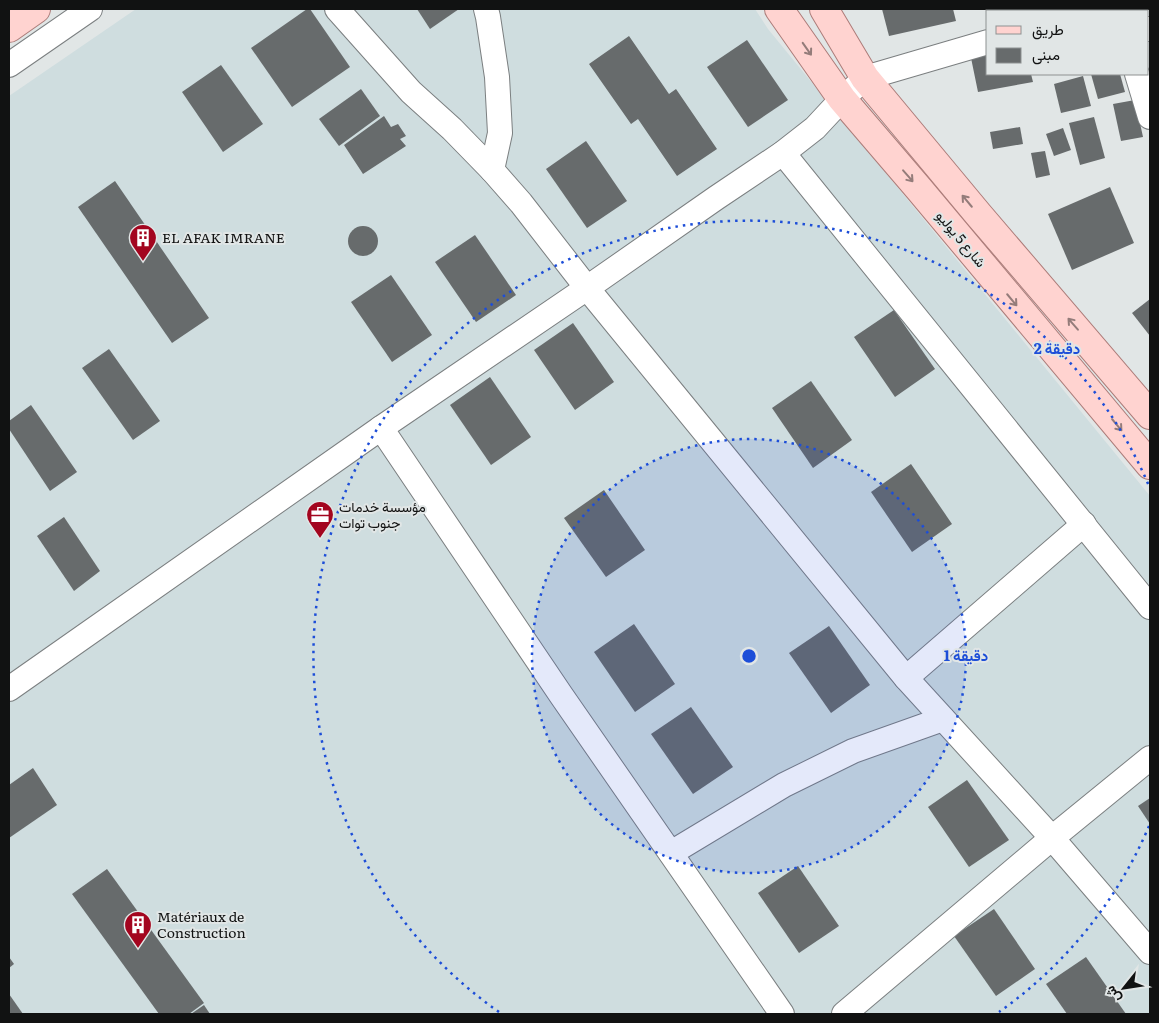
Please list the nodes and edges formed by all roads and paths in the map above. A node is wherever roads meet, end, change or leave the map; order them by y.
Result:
1 (36, 9) edge
2 (90, 9) edge
3 (337, 9) edge
4 (486, 9) edge
5 (779, 9) edge
6 (824, 9) edge
7 (9, 28) edge
8 (986, 43) edge
9 (9, 65) edge
10 (1137, 75) edge
11 (865, 78) junction
12 (842, 99) junction
13 (1150, 116) edge
14 (783, 154) junction
15 (492, 170) junction
16 (587, 288) junction
17 (1150, 414) edge
18 (381, 428) junction
19 (1147, 456) edge
20 (1084, 524) junction
21 (1150, 607) edge
22 (906, 678) junction
23 (9, 689) edge
24 (943, 719) junction
25 (1150, 758) edge
26 (1052, 838) junction
27 (670, 853) junction
28 (1150, 952) edge
29 (782, 1014) edge
30 (844, 1014) edge

1 - 7 main road
2 - 9 street
3 - 15 street
4 - 15 street
5 -> 12 main road, شارع 5 يوليو
6 - 11 main road
8 - 11 street
10 - 13 street
11 - 12 street
17 -> 11 main road
12 - 14 street
12 -> 19 main road, شارع 5 يوليو
14 - 16 street
14 - 20 street
15 - 16 street
16 - 18 street
16 - 22 street
18 - 23 street
18 - 27 street
20 - 21 street
20 - 22 street
22 - 24 street
24 - 26 street
24 - 27 street
25 - 26 street
26 - 28 street
26 - 30 street
27 - 29 street

